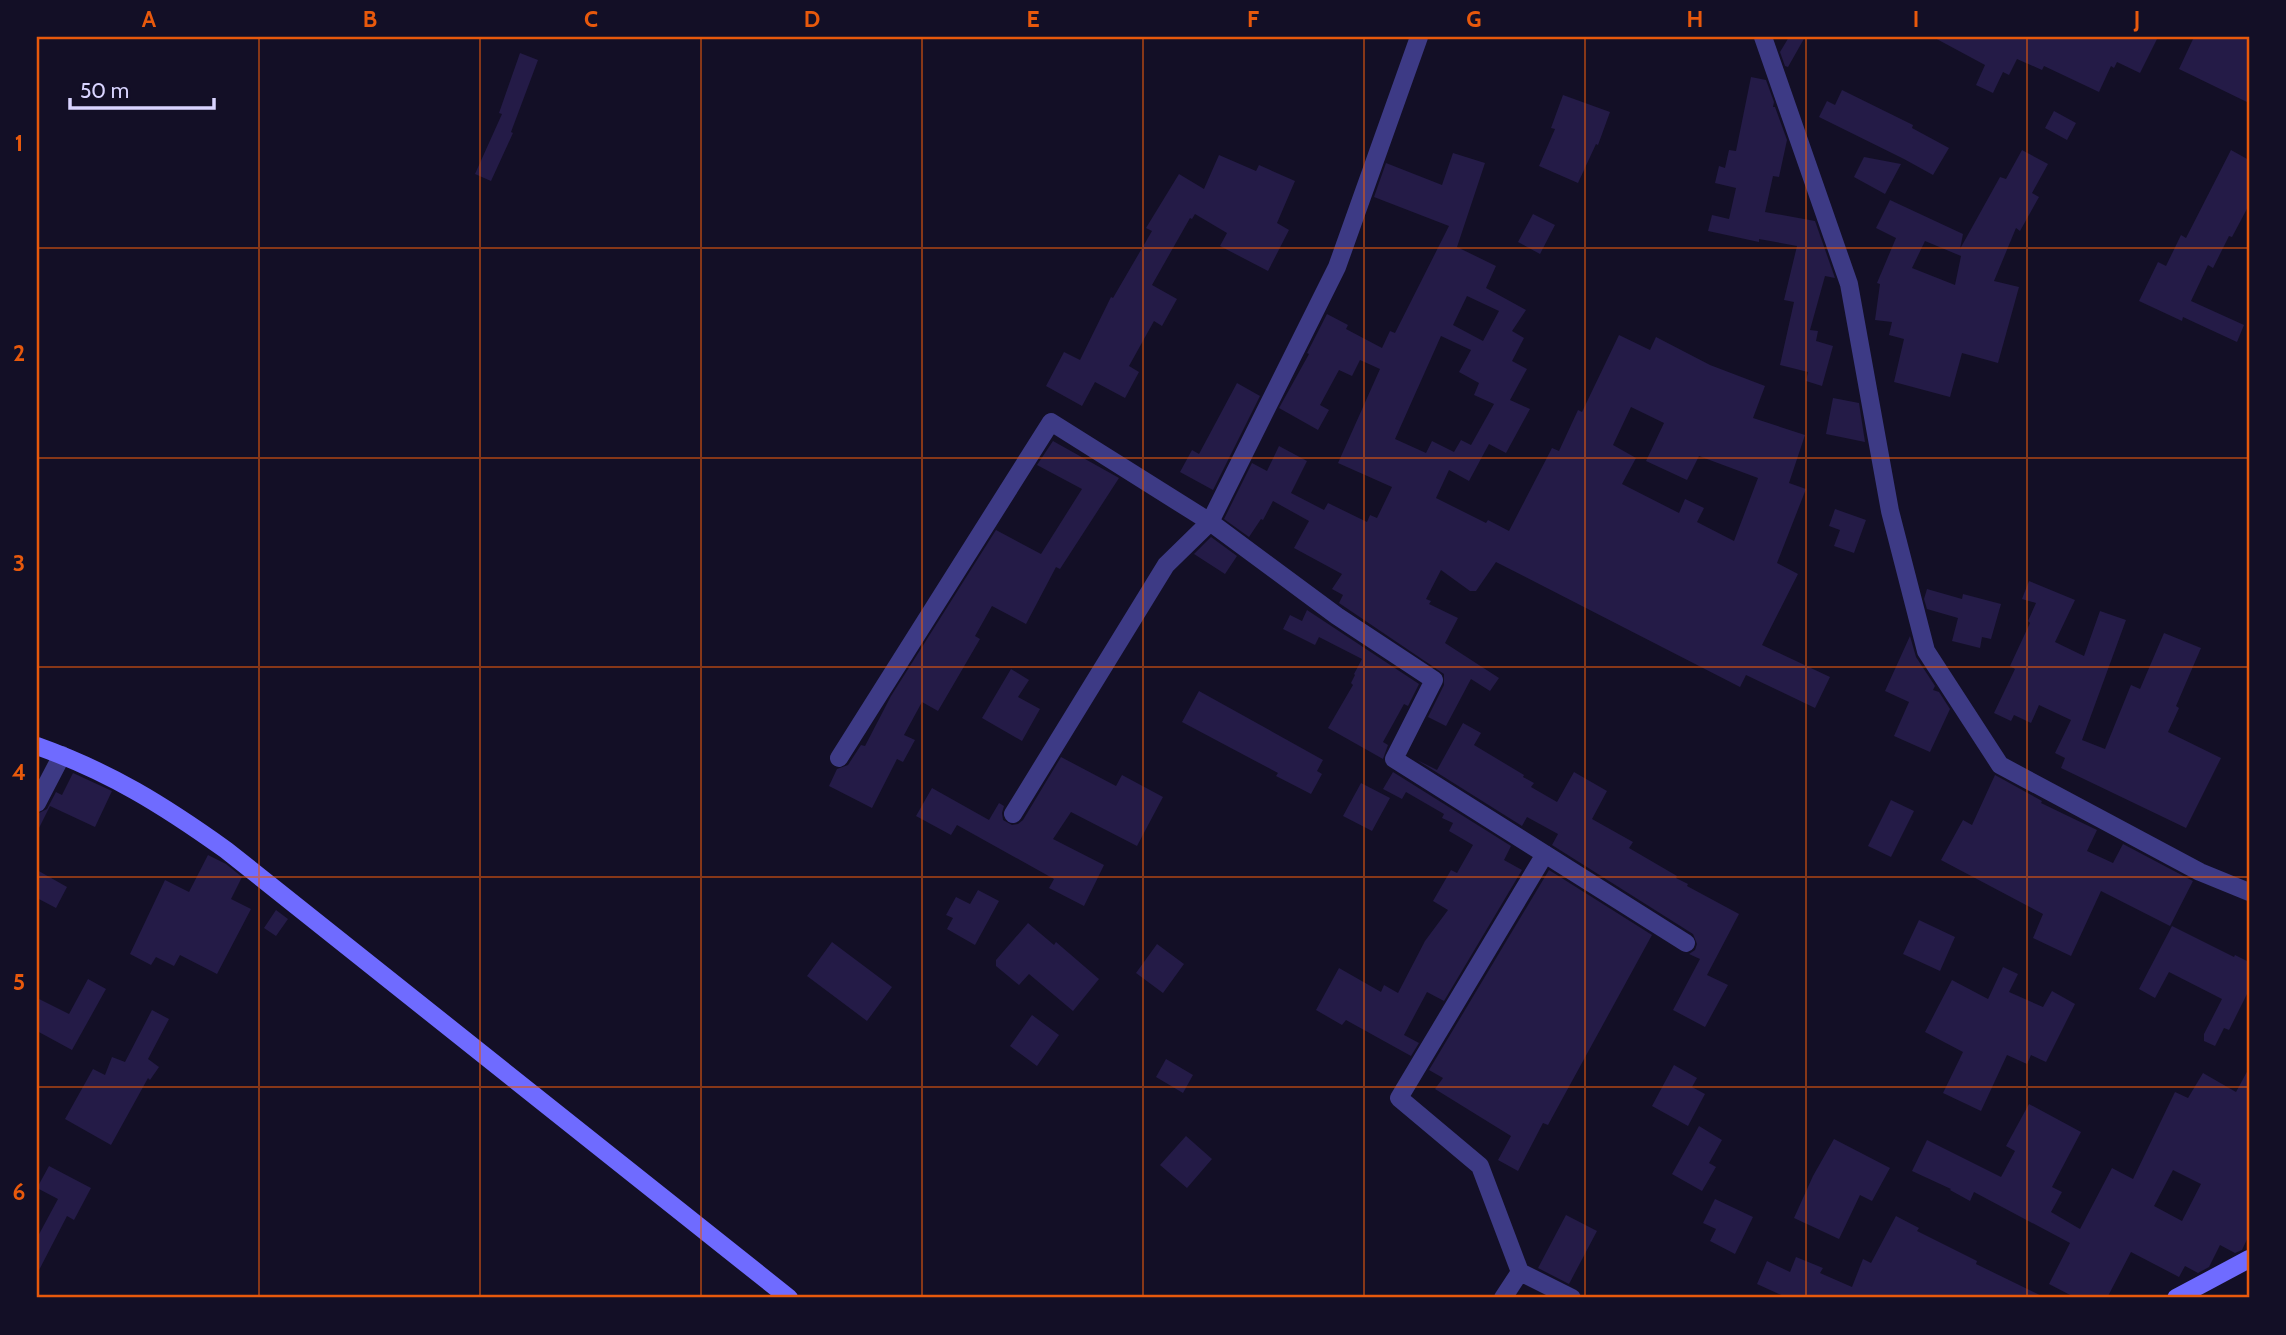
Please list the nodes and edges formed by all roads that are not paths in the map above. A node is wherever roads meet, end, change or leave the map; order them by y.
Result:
1 (1419, 37) edge
2 (1763, 37) edge
3 (1210, 522) junction
4 (37, 746) edge
5 (62, 755) junction
6 (839, 758) dead end
7 (37, 803) edge
8 (1013, 814) dead end
9 (1545, 854) junction
10 (2249, 892) edge
11 (1686, 943) dead end
12 (2249, 1259) edge
13 (1520, 1272) junction
14 (789, 1298) edge
15 (1503, 1298) edge
16 (1572, 1298) edge
17 (2176, 1298) edge

1 - 3 street
2 - 10 street
3 - 6 street
3 - 8 street
3 - 9 street
4 - 5 street
5 - 7 street
5 - 14 street
9 - 11 street
9 - 13 street
12 - 17 street
13 - 15 street
13 - 16 street

